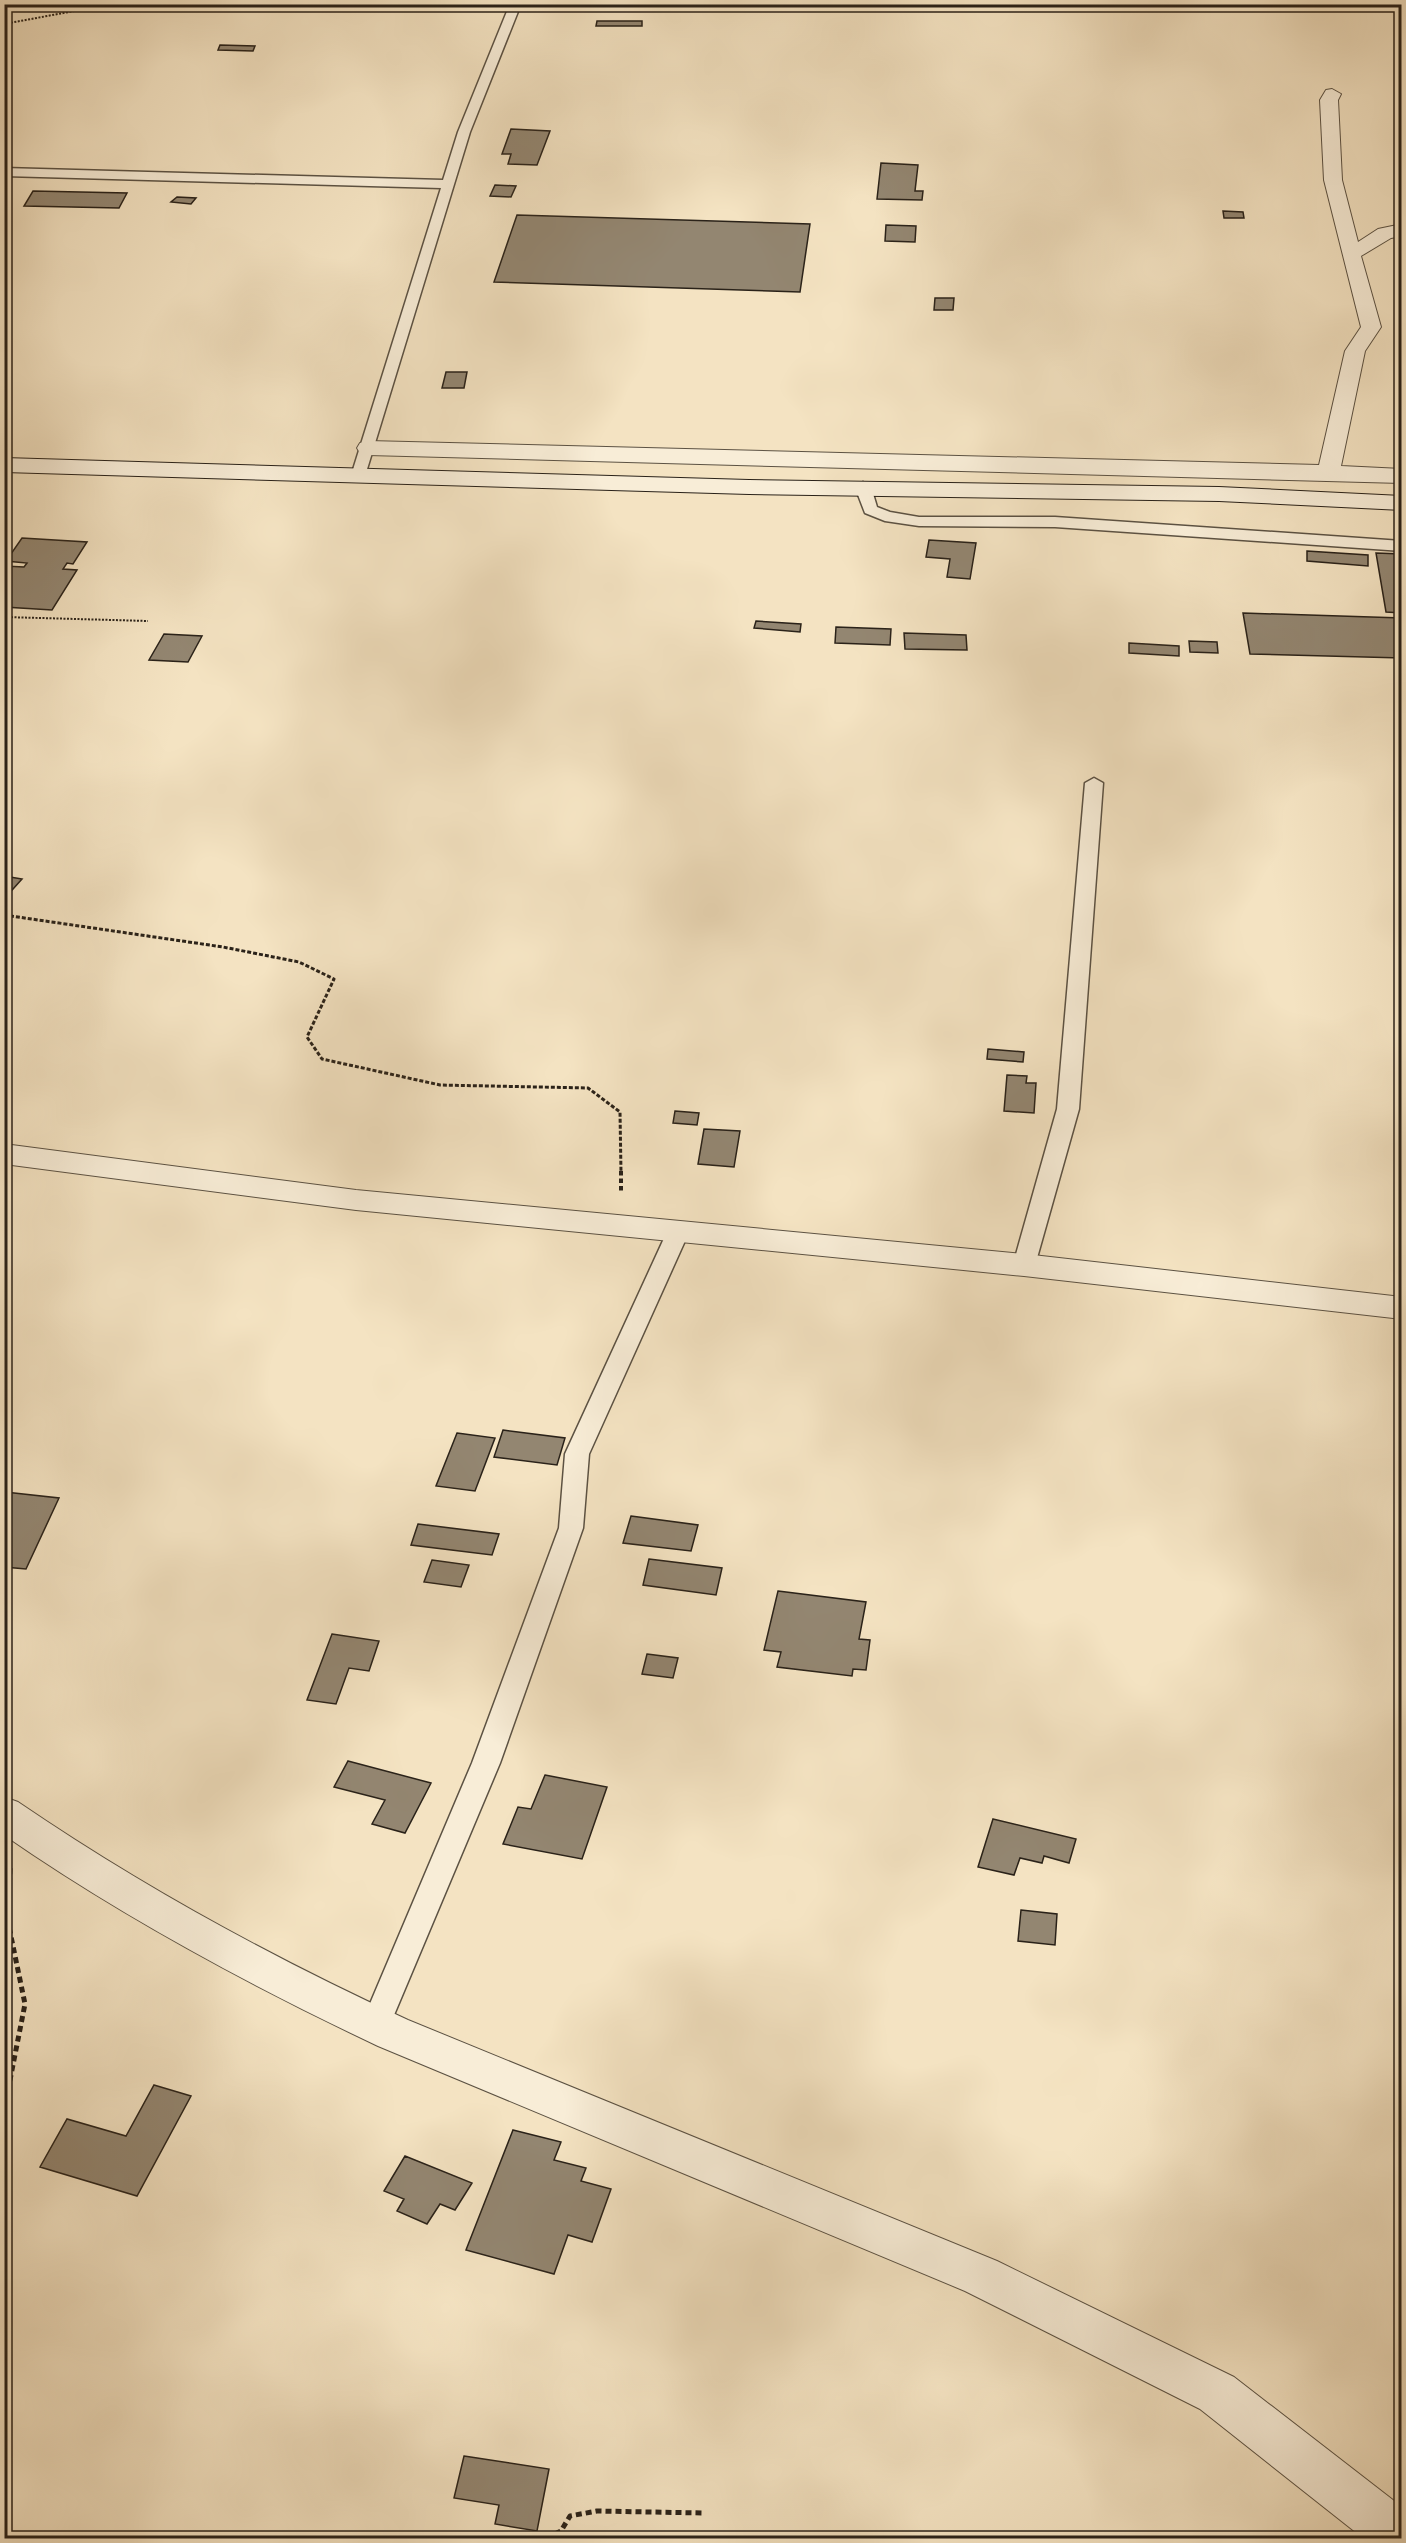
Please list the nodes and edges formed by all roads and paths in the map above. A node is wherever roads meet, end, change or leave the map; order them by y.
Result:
1 (112, 4) edge
2 (516, 4) edge
3 (4, 24) edge
4 (1332, 94) dead end
5 (4, 172) edge
6 (450, 184) junction
7 (1401, 230) edge
8 (1351, 254) junction
9 (368, 448) junction
10 (4, 465) edge
11 (1329, 472) junction
12 (358, 476) junction
13 (1401, 477) edge
14 (863, 487) junction
15 (1401, 503) edge
16 (1401, 546) edge
17 (4, 617) edge
18 (148, 621) dead end
19 (1094, 783) dead end
20 (4, 915) edge
21 (4, 1154) edge
22 (621, 1227) junction
23 (678, 1232) junction
24 (1024, 1265) junction
25 (1401, 1308) edge
26 (10, 1817) edge
27 (376, 2025) junction
28 (7, 2081) edge
29 (4, 2089) edge
30 (703, 2513) dead end
31 (1362, 2519) edge
32 (546, 2538) edge
33 (1401, 2538) edge

1 - 3 path
2 - 6 lane
4 - 8 street
5 - 6 lane
6 - 9 lane
7 - 8 street
8 - 11 street
9 - 11 street
9 - 12 lane
10 - 12 street
11 - 13 street
12 - 14 street
14 - 15 street
14 - 16 lane
17 - 18 path
19 - 24 lane
20 - 22 path
21 - 22 street
22 - 23 street
23 - 24 street
23 - 27 lane
24 - 25 street
26 - 27 street
26 - 28 path
27 - 31 street
28 - 29 path
30 - 32 path
31 - 33 street

